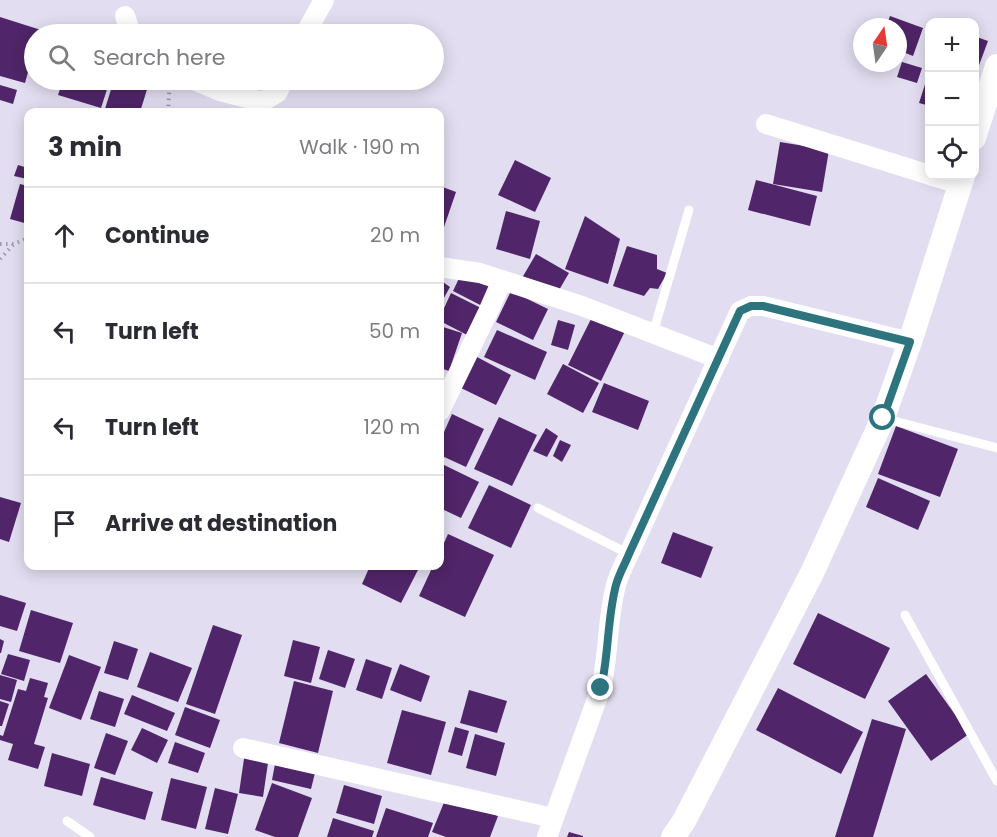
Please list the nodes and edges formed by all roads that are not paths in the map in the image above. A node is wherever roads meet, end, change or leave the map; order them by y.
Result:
1 (324, 0) edge
2 (311, 24) edge
3 (997, 66) edge
4 (218, 90) edge
5 (279, 90) edge
6 (766, 124) dead end
7 (979, 126) edge
8 (925, 173) edge
9 (961, 180) edge
10 (688, 210) dead end
11 (444, 268) edge
12 (502, 280) junction
13 (652, 333) junction
14 (910, 342) junction
15 (719, 359) junction
16 (444, 403) edge
17 (883, 418) junction
18 (997, 448) edge
19 (538, 508) dead end
20 (629, 554) junction
21 (905, 615) dead end
22 (243, 748) dead end
23 (997, 781) edge
24 (67, 821) dead end
25 (550, 828) edge
26 (90, 837) edge
27 (673, 837) edge

1 - 2 street
3 - 7 street
4 - 5 street
6 - 8 street
9 - 14 street
10 - 13 lane
11 - 12 street
12 - 13 street
12 - 16 street
13 - 15 street
14 - 15 street
14 - 17 street
15 - 20 street
17 - 18 lane
17 - 27 street
19 - 20 lane
20 - 25 street
21 - 23 lane
22 - 25 street
24 - 26 lane

